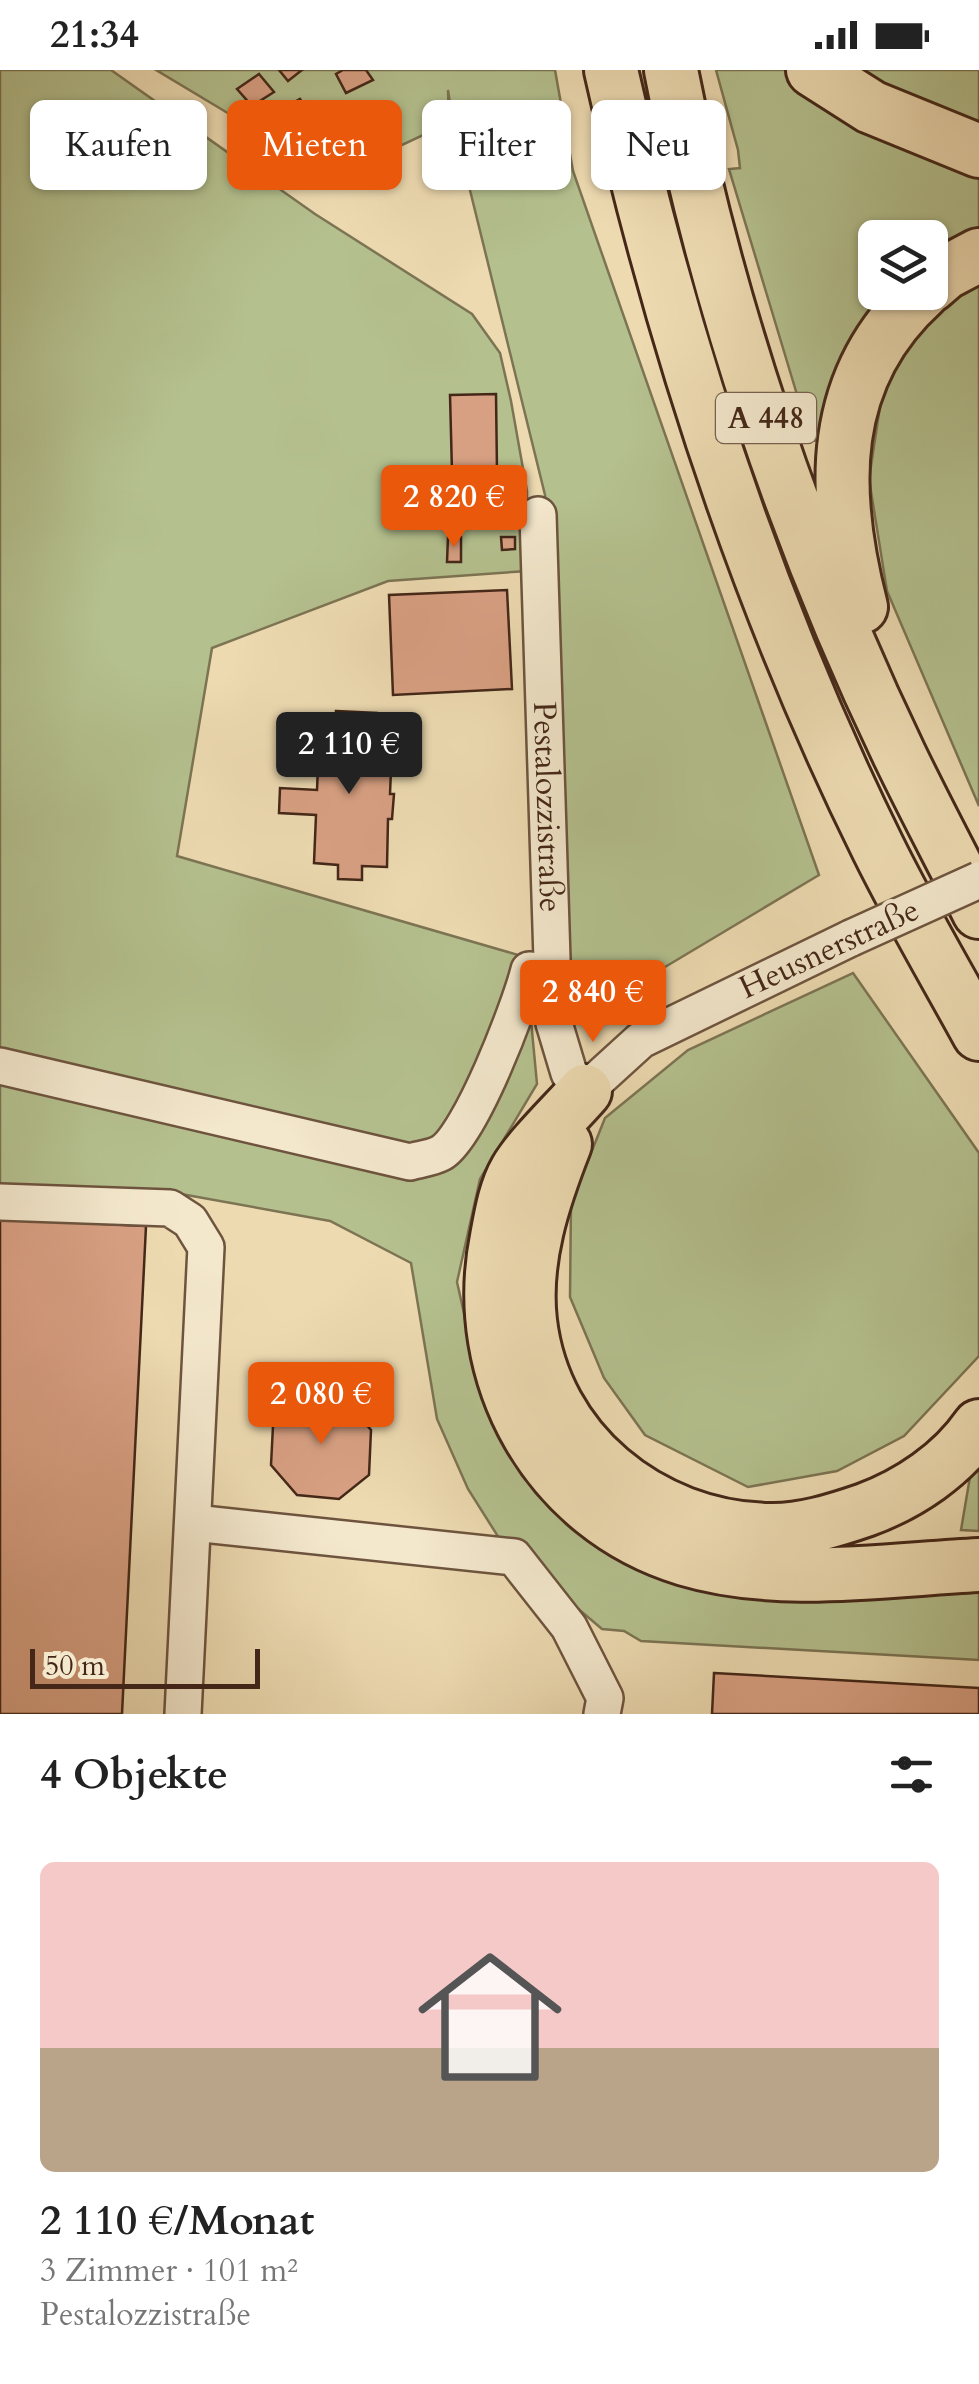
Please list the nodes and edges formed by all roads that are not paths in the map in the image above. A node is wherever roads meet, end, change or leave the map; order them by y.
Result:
1 (611, 70) edge
2 (671, 70) edge
3 (812, 70) edge
4 (979, 151) edge
5 (979, 256) edge
6 (948, 272) edge
7 (903, 310) edge
8 (538, 516) dead end
9 (899, 754) junction
10 (979, 880) edge
11 (903, 895) junction
12 (979, 912) edge
13 (551, 972) junction
14 (979, 1034) edge
15 (0, 1066) edge
16 (979, 1072) edge
17 (585, 1091) junction
18 (0, 1202) edge
19 (979, 1426) edge
20 (194, 1523) junction
21 (979, 1565) edge
22 (183, 1714) edge
23 (602, 1714) edge

1 - 11 highway, A 448
2 - 9 highway, A 448
3 - 4 highway
5 - 6 highway
7 - 9 highway
8 - 13 street, Pestalozzistraße
9 - 12 highway, A 448
10 - 17 street, Heusnerstraße, bridge
11 - 14 highway, A 448
11 - 16 highway
13 - 15 street
13 - 17 street, Pestalozzistraße
17 - 19 highway
17 - 21 highway
18 - 20 street
20 - 22 street
20 - 23 street

